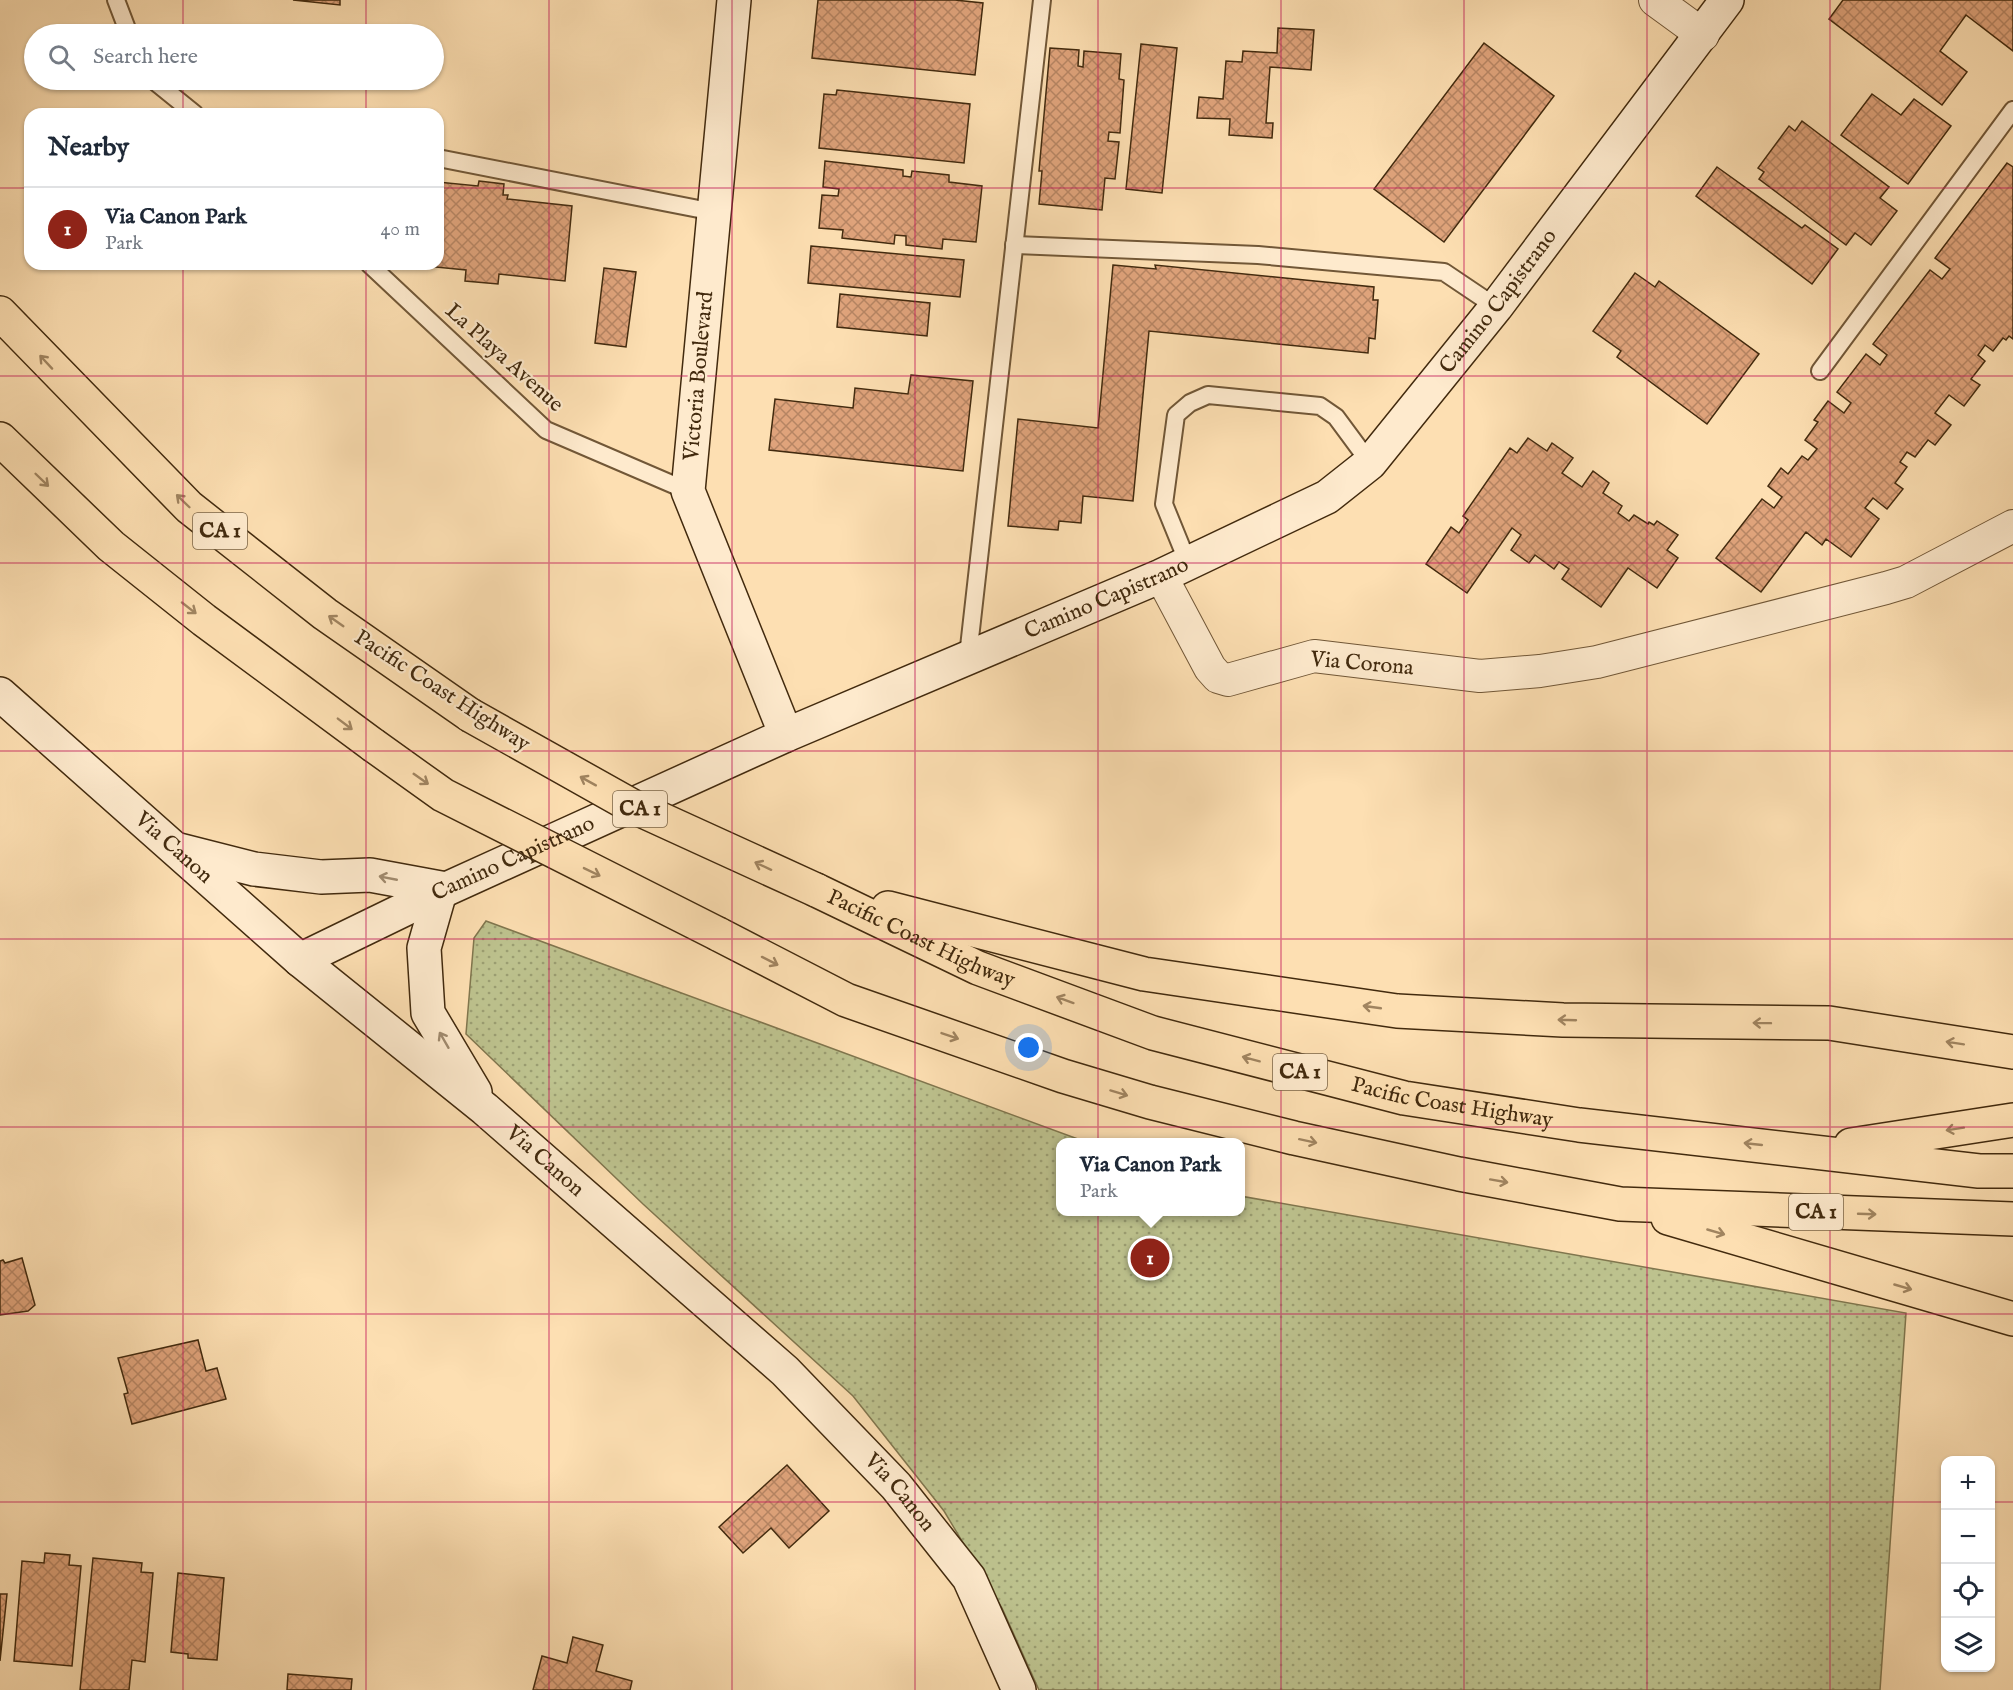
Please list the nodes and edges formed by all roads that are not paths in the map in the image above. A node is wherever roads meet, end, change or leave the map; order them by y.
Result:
1 (116, 0) edge
2 (734, 0) edge
3 (1042, 0) edge
4 (1655, 0) edge
5 (1727, 0) edge
6 (125, 24) edge
7 (1703, 35) junction
8 (165, 90) edge
9 (188, 108) edge
10 (2013, 110) edge
11 (444, 159) edge
12 (714, 212) junction
13 (1014, 245) junction
14 (375, 270) edge
15 (1496, 307) junction
16 (0, 313) edge
17 (1820, 371) dead end
18 (0, 439) edge
19 (1370, 463) junction
20 (688, 491) junction
21 (2013, 526) edge
22 (1174, 570) junction
23 (968, 656) junction
24 (0, 694) edge
25 (786, 735) junction
26 (175, 849) junction
27 (816, 890) junction
28 (443, 891) junction
29 (300, 960) junction
30 (2013, 1053) edge
31 (485, 1109) junction
32 (2013, 1120) edge
33 (1811, 1151) junction
34 (2013, 1171) edge
35 (1620, 1204) junction
36 (2013, 1219) edge
37 (2013, 1319) edge
38 (1019, 1690) edge

1 - 6 lane
2 - 12 main road, Victoria Boulevard
3 - 13 lane
4 - 7 street
5 - 7 main road, Camino Capistrano
7 - 15 main road, Camino Capistrano
8 - 9 lane
10 - 17 lane
11 - 12 lane
12 - 20 main road, Victoria Boulevard
13 - 15 lane
13 - 23 lane
14 - 20 lane, La Playa Avenue
15 - 19 main road, Camino Capistrano
27 -> 16 highway, Pacific Coast Highway / CA 1, bridge
18 -> 35 highway, CA 1, bridge
19 - 22 main road, Camino Capistrano
19 - 22 lane
20 - 25 main road, Victoria Boulevard
21 - 22 street, Via Corona
22 - 23 main road, Camino Capistrano
23 - 25 main road, Camino Capistrano
24 - 26 main road, Via Canon
25 - 28 main road, Camino Capistrano
28 -> 26 main road
26 - 29 main road, Via Canon
30 -> 27 highway
33 -> 27 highway, Pacific Coast Highway / CA 1
28 - 29 main road, Camino Capistrano
31 -> 28 main road
29 - 31 main road, Via Canon
31 - 38 main road, Via Canon
32 -> 33 highway
33 - 34 highway, Pacific Coast Highway / CA 1
35 -> 36 highway, CA 1
35 -> 37 highway

